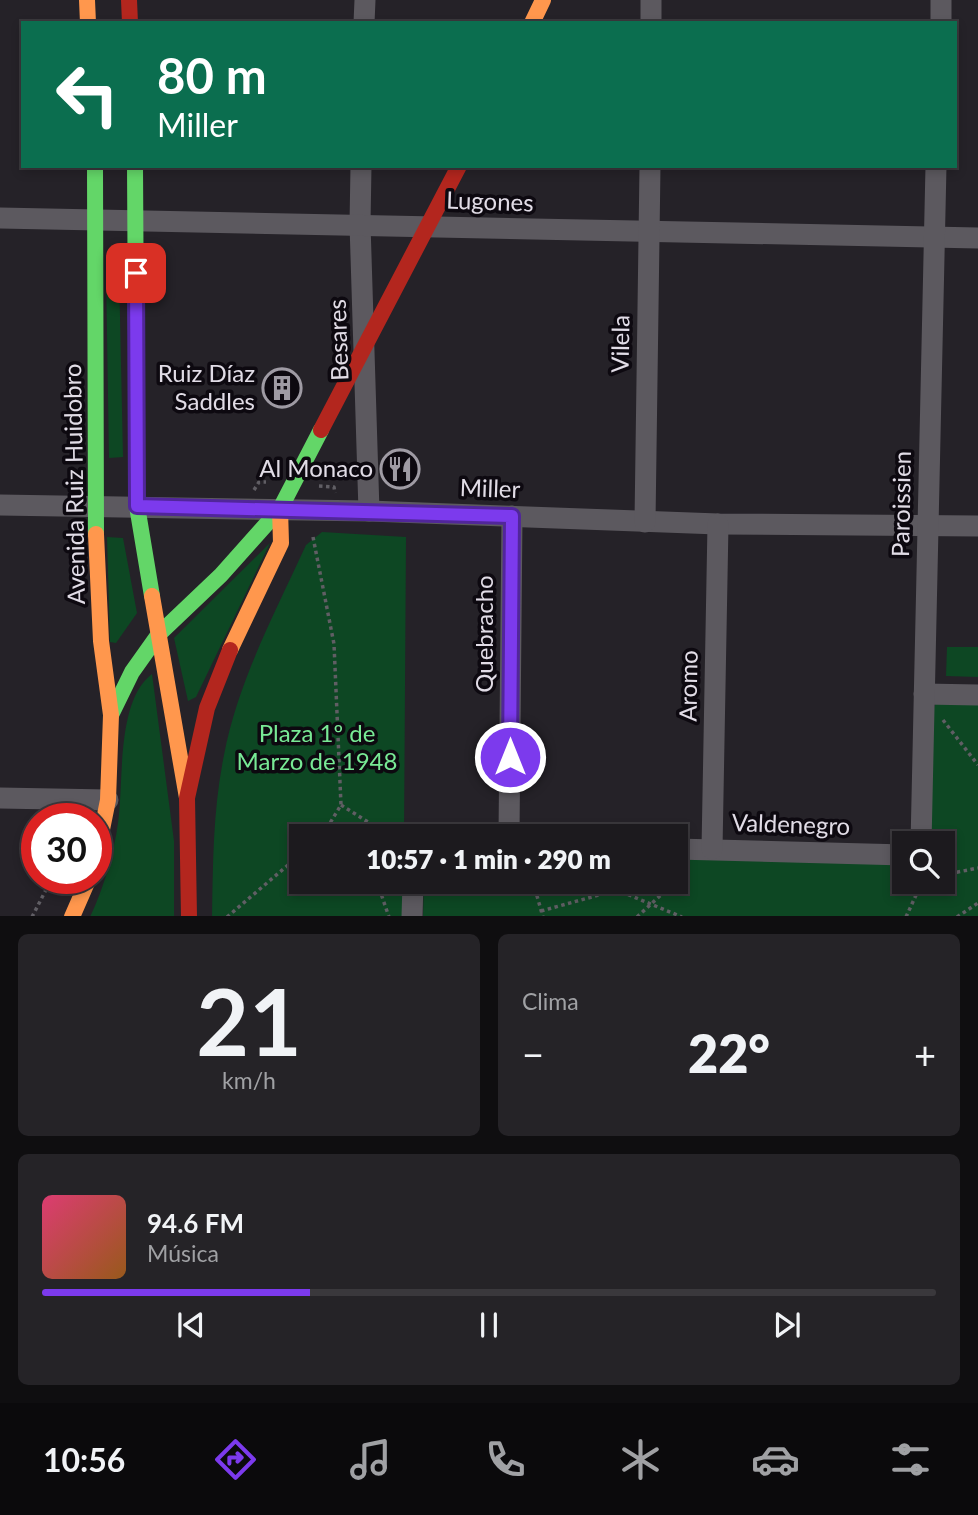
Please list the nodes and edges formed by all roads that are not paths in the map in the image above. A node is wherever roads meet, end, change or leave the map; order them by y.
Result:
1 (87, 0) edge
2 (129, 0) edge
3 (365, 0) edge
4 (543, 0) edge
5 (651, 0) edge
6 (941, 0) edge
7 (88, 21) edge
8 (130, 21) edge
9 (364, 21) edge
10 (533, 21) edge
11 (651, 21) edge
12 (941, 21) edge
13 (95, 168) edge
14 (135, 168) edge
15 (361, 168) edge
16 (458, 168) edge
17 (650, 168) edge
18 (936, 168) edge
19 (0, 218) edge
20 (97, 218) junction
21 (136, 219) junction
22 (360, 224) junction
23 (428, 226) junction
24 (649, 232) junction
25 (934, 237) junction
26 (978, 238) edge
27 (366, 348) junction
28 (0, 505) edge
29 (95, 505) junction
30 (137, 506) junction
31 (280, 509) junction
32 (369, 511) junction
33 (512, 516) junction
34 (645, 522) junction
35 (718, 524) junction
36 (927, 525) junction
37 (978, 526) edge
38 (159, 634) junction
39 (924, 694) junction
40 (978, 695) edge
41 (111, 715) junction
42 (0, 798) edge
43 (187, 798) junction
44 (108, 800) junction
45 (107, 803) edge
46 (509, 824) edge
47 (921, 831) edge
48 (688, 849) edge
49 (712, 849) junction
50 (892, 855) edge
51 (82, 894) edge
52 (413, 894) edge
53 (72, 916) edge
54 (189, 916) edge
55 (412, 916) edge

1 - 7 main road
2 - 8 main road
3 - 9 street
4 - 10 main road
5 - 11 street
6 - 12 street
13 - 20 main road, Avenida Ruiz Huidobro
14 - 21 main road
15 - 22 street, Besares
16 - 23 main road
17 - 24 street, Vilela
18 - 25 street, Paroissien
19 - 20 street, Lugones
20 - 21 street, Lugones
20 - 29 main road, Avenida Ruiz Huidobro
21 - 22 street, Lugones
21 - 30 main road
22 - 23 street, Lugones
22 - 27 street, Besares
23 - 24 street, Lugones
23 - 27 main road
24 - 25 street, Lugones
24 - 34 street, Vilela
25 - 26 street, Lugones
25 - 36 street, Paroissien
27 - 31 main road
27 - 32 street, Besares
28 - 29 street, Miller
29 - 30 street, Miller
29 - 41 main road, Avenida Ruiz Huidobro
30 - 31 street, Miller
30 - 38 main road
31 - 32 street, Miller
31 - 38 main road
31 - 43 main road
32 - 33 street, Miller
33 - 34 street, Miller
33 - 46 street, Quebracho
34 - 35 street, Miller
35 - 36 street, Miller
35 - 49 street, Aromo
36 - 37 street, Miller
36 - 39 street, Paroissien
38 - 41 main road
38 - 43 main road
39 - 40 street
39 - 47 street, Paroissien
41 - 44 main road, Avenida Ruiz Huidobro
42 - 44 street
43 - 54 main road
44 - 45 main road, Avenida Ruiz Huidobro
48 - 49 street, Valdenegro
49 - 50 street, Valdenegro
51 - 53 main road
52 - 55 street

